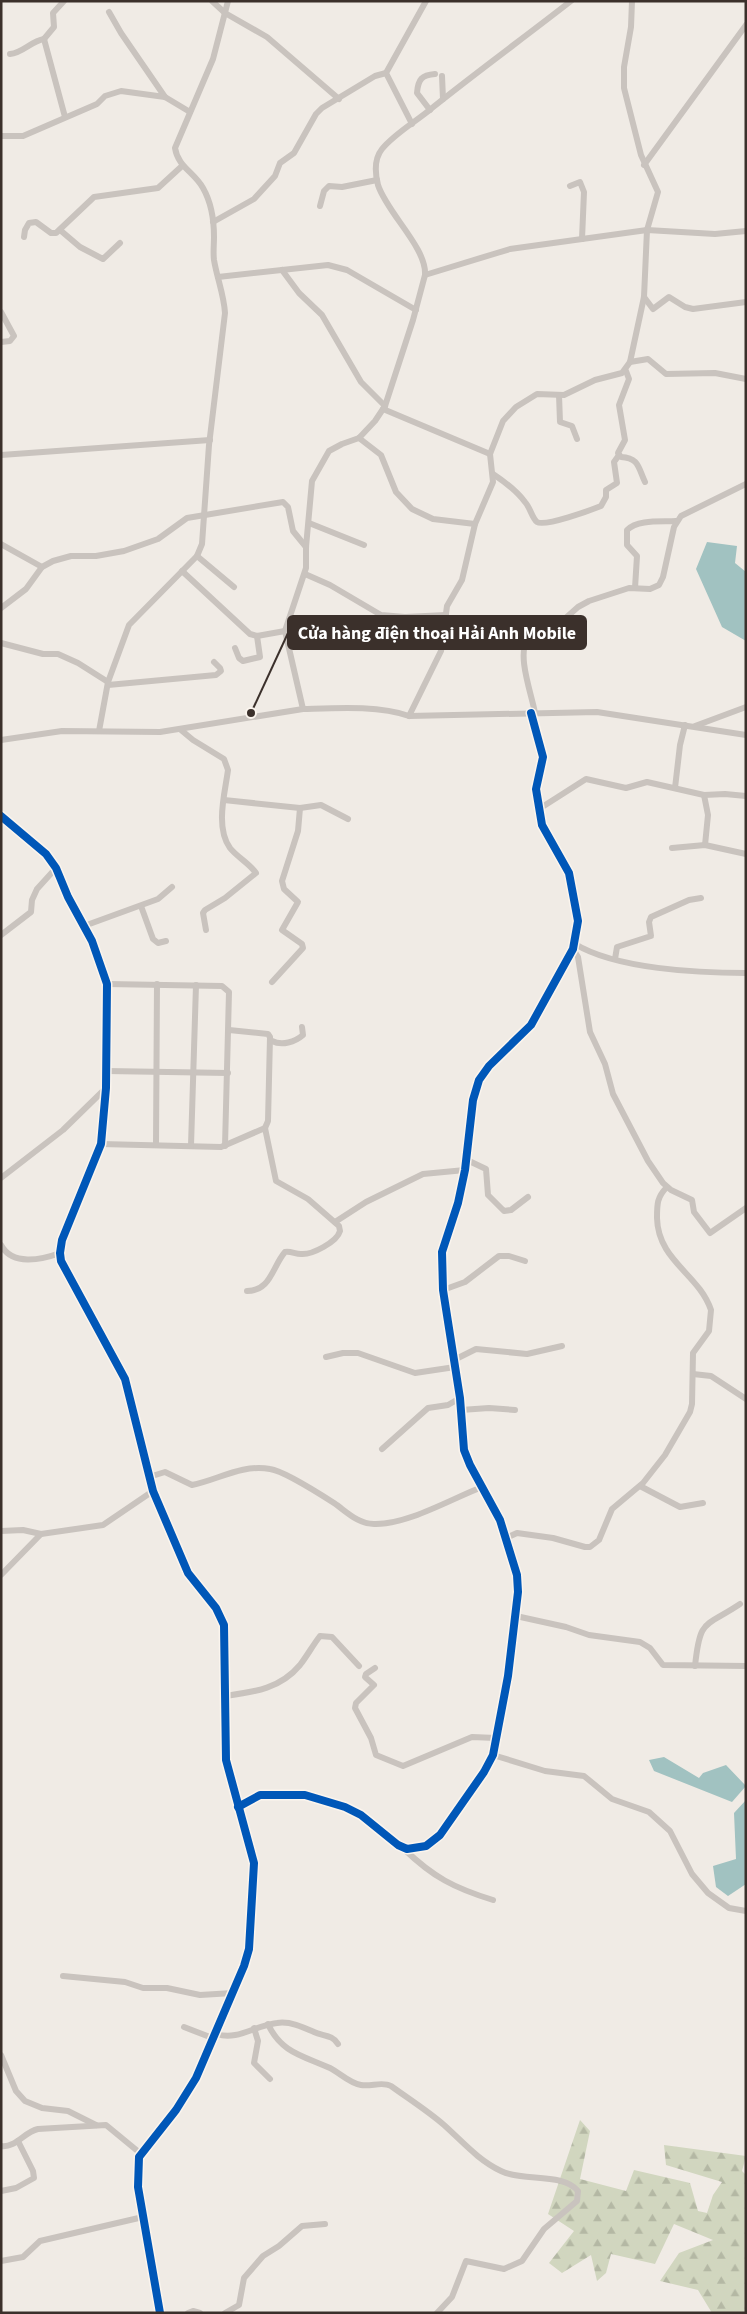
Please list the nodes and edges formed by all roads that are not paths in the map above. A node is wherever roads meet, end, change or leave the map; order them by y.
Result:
1 (64, 1) edge
2 (212, 1) edge
3 (228, 1) edge
4 (426, 1) edge
5 (571, 1) edge
6 (632, 1) edge
7 (109, 12) dead end
8 (225, 13) junction
9 (746, 25) edge
10 (44, 39) junction
11 (10, 54) dead end
12 (386, 73) junction
13 (165, 97) junction
14 (339, 99) junction
15 (443, 99) junction
16 (430, 110) junction
17 (190, 112) junction
18 (65, 117) junction
19 (412, 124) junction
20 (1, 136) edge
21 (644, 165) junction
22 (182, 166) junction
23 (377, 180) junction
24 (570, 186) dead end
25 (320, 206) dead end
26 (213, 222) junction
27 (60, 230) junction
28 (647, 230) junction
29 (746, 231) edge
30 (24, 237) dead end
31 (582, 239) junction
32 (120, 243) dead end
33 (282, 270) junction
34 (425, 275) junction
35 (218, 277) junction
36 (644, 297) junction
37 (746, 302) edge
38 (416, 310) junction
39 (1, 312) edge
40 (1, 342) edge
41 (630, 362) junction
42 (626, 371) junction
43 (746, 379) edge
44 (558, 395) junction
45 (384, 407) junction
46 (359, 438) junction
47 (577, 439) dead end
48 (210, 440) junction
49 (490, 454) junction
50 (1, 455) edge
51 (619, 456) junction
52 (493, 474) junction
53 (645, 482) dead end
54 (746, 484) edge
55 (203, 515) junction
56 (676, 522) junction
57 (309, 523) junction
58 (475, 524) junction
59 (1, 544) edge
60 (364, 545) dead end
61 (306, 547) junction
62 (197, 556) junction
63 (42, 567) junction
64 (182, 571) junction
65 (305, 574) junction
66 (234, 587) dead end
67 (635, 588) junction
68 (1, 608) edge
69 (446, 615) junction
70 (285, 631) junction
71 (257, 636) junction
72 (1, 643) edge
73 (235, 648) dead end
74 (214, 662) dead end
75 (108, 683) junction
76 (746, 707) edge
77 (303, 709) junction
78 (533, 713) junction
79 (409, 716) junction
80 (685, 725) junction
81 (694, 726) junction
82 (181, 730) junction
83 (99, 731) junction
84 (746, 734) edge
85 (1, 740) edge
86 (675, 788) junction
87 (704, 795) junction
88 (746, 796) edge
89 (224, 800) junction
90 (300, 808) junction
91 (539, 809) junction
92 (1, 816) edge
93 (348, 819) dead end
94 (705, 844) junction
95 (672, 848) dead end
96 (746, 854) edge
97 (56, 868) junction
98 (172, 887) dead end
99 (701, 898) dead end
100 (141, 906) junction
101 (84, 926) junction
102 (206, 930) dead end
103 (1, 935) edge
104 (166, 941) dead end
105 (574, 947) junction
106 (615, 959) junction
107 (745, 974) edge
108 (272, 982) dead end
109 (107, 984) junction
110 (156, 984) junction
111 (196, 985) junction
112 (302, 1027) dead end
113 (229, 1030) junction
114 (272, 1042) junction
115 (107, 1071) junction
116 (155, 1072) junction
117 (193, 1072) junction
118 (228, 1073) junction
119 (106, 1088) junction
120 (265, 1128) junction
121 (102, 1144) junction
122 (156, 1145) junction
123 (191, 1146) junction
124 (225, 1146) junction
125 (467, 1160) junction
126 (465, 1170) junction
127 (1, 1178) edge
128 (667, 1187) junction
129 (528, 1197) dead end
130 (746, 1208) edge
131 (334, 1222) junction
132 (1, 1245) edge
133 (60, 1253) junction
134 (526, 1261) dead end
135 (443, 1290) junction
136 (247, 1291) dead end
137 (562, 1346) dead end
138 (326, 1357) dead end
139 (454, 1364) junction
140 (693, 1374) junction
141 (460, 1398) junction
142 (746, 1399) edge
143 (461, 1410) junction
144 (515, 1410) dead end
145 (382, 1449) dead end
146 (149, 1477) junction
147 (482, 1486) junction
148 (640, 1486) junction
149 (153, 1491) junction
150 (702, 1503) dead end
151 (1, 1531) edge
152 (42, 1534) junction
153 (506, 1538) junction
154 (1, 1575) edge
155 (740, 1604) dead end
156 (516, 1616) junction
157 (359, 1666) dead end
158 (695, 1666) junction
159 (746, 1666) edge
160 (375, 1668) dead end
161 (225, 1696) junction
162 (496, 1738) junction
163 (493, 1755) junction
164 (238, 1807) junction
165 (403, 1848) junction
166 (492, 1900) dead end
167 (746, 1911) edge
168 (63, 1976) dead end
169 (233, 1993) junction
170 (268, 2024) junction
171 (184, 2027) dead end
172 (254, 2028) junction
173 (216, 2036) junction
174 (338, 2044) dead end
175 (1, 2055) edge
176 (270, 2079) dead end
177 (98, 2125) junction
178 (18, 2141) junction
179 (1, 2146) edge
180 (140, 2153) junction
181 (1, 2191) edge
182 (143, 2216) junction
183 (326, 2224) dead end
184 (1, 2261) edge
185 (160, 2313) edge
186 (188, 2313) edge
187 (200, 2313) edge
188 (225, 2313) edge
189 (437, 2313) edge

1 - 10 street
2 - 8 street
3 - 8 street
4 - 12 street
5 - 15 street
6 - 21 street
7 - 13 street
8 - 14 street
8 - 17 street
9 - 21 street
10 - 11 street
10 - 18 street
12 - 14 street
12 - 19 street
13 - 17 street
13 - 18 street
14 - 26 street
15 - 16 street
15 - 16 street
16 - 19 street
17 - 22 street
18 - 20 street
19 - 23 street
21 - 28 street
22 - 26 street
22 - 27 street
23 - 25 street
23 - 34 street
24 - 31 street
26 - 35 street
27 - 30 street
27 - 32 street
28 - 29 street
28 - 31 street
28 - 36 street
31 - 34 street
33 - 35 street
33 - 38 street
33 - 45 street
34 - 38 street
35 - 48 street
36 - 37 street
36 - 41 street
38 - 45 street
39 - 40 street
41 - 42 street
41 - 43 street
42 - 44 street
42 - 51 street
44 - 47 street
44 - 49 street
45 - 46 street
45 - 49 street
46 - 57 street
46 - 58 street
48 - 50 street
48 - 55 street
49 - 52 street
51 - 52 street
51 - 53 street
52 - 58 street
54 - 56 street
55 - 61 street
55 - 62 street
55 - 63 street
56 - 67 street
56 - 67 street
57 - 60 street
57 - 61 street
58 - 69 street
59 - 63 street
61 - 65 street
62 - 64 street
62 - 66 street
63 - 68 street
64 - 71 street
64 - 75 street
65 - 69 street
65 - 70 street
67 - 78 street
69 - 79 street
70 - 71 street
70 - 77 street
71 - 73 street
72 - 75 street
74 - 75 street
75 - 83 street
76 - 81 street
77 - 79 street
77 - 82 street
78 - 79 street
78 - 80 street
78 - 91 street
80 - 81 street
80 - 86 street
81 - 84 street
82 - 83 street
82 - 89 street
83 - 85 street
86 - 87 street
86 - 91 street
87 - 88 street
87 - 94 street
89 - 90 street
89 - 102 street
90 - 93 street
90 - 108 street
91 - 105 street
92 - 97 street
94 - 95 street
94 - 96 street
97 - 101 street
97 - 103 street
98 - 100 street
99 - 106 street
100 - 101 street
100 - 104 street
101 - 109 street
105 - 106 street
105 - 125 street
105 - 128 street
106 - 107 street
109 - 110 street
109 - 115 street
110 - 111 street
110 - 116 street
111 - 113 street
111 - 117 street
112 - 114 street
113 - 114 street
113 - 118 street
114 - 120 street
115 - 116 street
115 - 119 street
116 - 117 street
116 - 122 street
117 - 118 street
117 - 123 street
118 - 124 street
119 - 121 street
119 - 127 street
120 - 124 street
120 - 131 street
121 - 122 street
121 - 133 street
122 - 123 street
123 - 124 street
125 - 126 street
125 - 129 street
126 - 131 street
126 - 135 street
128 - 130 street
128 - 140 street
131 - 136 street
132 - 133 street
133 - 146 street
134 - 135 street
135 - 139 street
137 - 139 street
138 - 139 street
139 - 141 street
140 - 142 street
140 - 148 street
141 - 143 street
141 - 145 street
143 - 144 street
143 - 147 street
146 - 147 street
146 - 149 street
147 - 153 street
148 - 150 street
148 - 153 street
149 - 152 street
149 - 161 street
151 - 152 street
152 - 154 street
153 - 156 street
155 - 158 street
156 - 158 street
156 - 162 street
157 - 161 street
158 - 159 street
160 - 162 street
161 - 164 street
162 - 163 street
163 - 165 street
163 - 167 street
164 - 165 street
164 - 169 street
165 - 166 street
168 - 169 street
169 - 173 street
170 - 172 street
170 - 174 street
170 - 189 street
171 - 173 street
172 - 173 street
172 - 176 street
173 - 180 street
175 - 177 street
177 - 178 street
177 - 180 street
178 - 179 street
178 - 181 street
180 - 182 street
182 - 184 street
182 - 185 street
183 - 188 street
186 - 187 street

